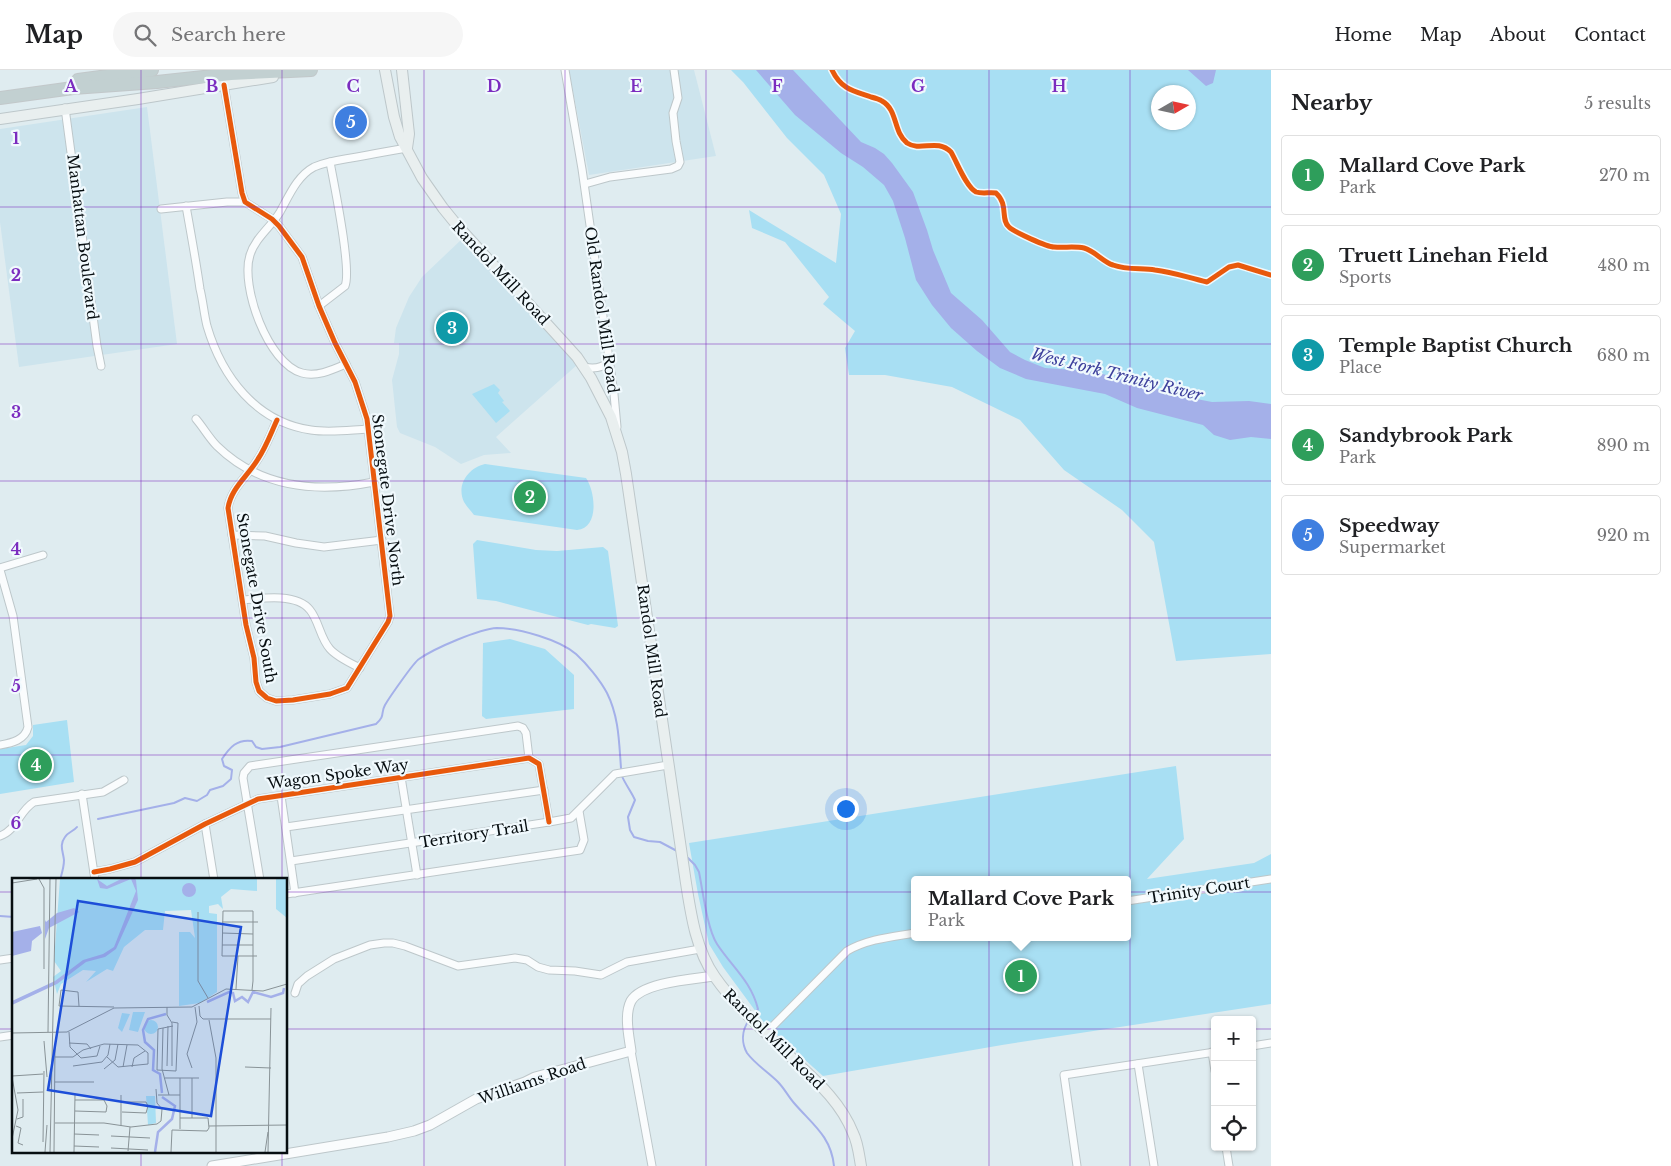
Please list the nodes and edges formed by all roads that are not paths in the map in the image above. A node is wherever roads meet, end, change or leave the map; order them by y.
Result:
1 (152, 70) edge
2 (312, 70) edge
3 (385, 70) edge
4 (402, 70) edge
5 (565, 70) edge
6 (674, 70) edge
7 (224, 85) junction
8 (0, 91) edge
9 (0, 98) edge
10 (65, 108) junction
11 (0, 119) edge
12 (407, 148) junction
13 (330, 162) junction
14 (585, 184) junction
15 (246, 202) junction
16 (186, 206) junction
17 (161, 209) dead end
18 (275, 222) junction
19 (319, 306) junction
20 (609, 356) junction
21 (346, 364) junction
22 (101, 366) dead end
23 (584, 367) junction
24 (196, 418) dead end
25 (277, 420) junction
26 (368, 429) junction
27 (617, 435) junction
28 (250, 471) junction
29 (374, 482) junction
30 (232, 535) junction
31 (382, 540) junction
32 (42, 555) dead end
33 (0, 569) edge
34 (243, 600) junction
35 (360, 668) junction
36 (271, 700) joint
37 (0, 744) edge
38 (529, 758) junction
39 (668, 765) junction
40 (401, 777) junction
41 (124, 780) dead end
42 (544, 790) junction
43 (82, 794) junction
44 (281, 796) junction
45 (248, 803) junction
46 (407, 809) junction
47 (579, 811) junction
48 (550, 822) junction
49 (205, 824) junction
50 (286, 827) junction
51 (0, 836) edge
52 (412, 843) junction
53 (291, 861) junction
54 (94, 872) junction
55 (417, 875) junction
56 (95, 878) edge
57 (214, 878) edge
58 (260, 878) edge
59 (1271, 879) edge
60 (295, 893) junction
61 (288, 894) edge
62 (1131, 900) edge
63 (911, 934) edge
64 (700, 949) junction
65 (714, 976) junction
66 (296, 992) dead end
67 (766, 1033) junction
68 (1271, 1043) edge
69 (1256, 1045) edge
70 (632, 1051) junction
71 (1211, 1052) edge
72 (1138, 1064) junction
73 (1227, 1151) edge
74 (288, 1153) edge
75 (285, 1154) edge
76 (212, 1166) edge
77 (652, 1166) edge
78 (861, 1166) edge
79 (1077, 1166) edge
80 (1154, 1166) edge
81 (1229, 1166) edge

1 - 8 highway
2 - 7 main road
2 - 9 highway
3 - 12 main road, Randol Mill Road
4 - 12 main road, Randol Mill Road
5 - 14 street, Old Randol Mill Road
6 - 14 street
7 - 10 main road
7 - 15 street
10 - 11 main road
10 - 22 street, Manhattan Boulevard
12 - 13 street
12 - 23 main road, Randol Mill Road
13 - 18 street
13 - 19 street
14 - 20 street, Old Randol Mill Road
15 - 16 street
15 - 18 street, Stonegate Drive North
16 - 17 street
16 - 25 street
18 - 19 street, Stonegate Drive North
18 - 21 street
19 - 21 street, Stonegate Drive North
20 - 23 street
20 - 27 street, Old Randol Mill Road
21 - 26 street, Stonegate Drive North
23 - 27 main road, Randol Mill Road
24 - 28 street
25 - 26 street
25 - 28 street, Stonegate Drive South
26 - 29 street, Stonegate Drive North
27 - 39 main road, Randol Mill Road
28 - 29 street
28 - 30 street, Stonegate Drive South
29 - 31 street, Stonegate Drive North
30 - 31 street
30 - 34 street, Stonegate Drive South
31 - 35 street, Stonegate Drive North
32 - 33 street
33 - 37 street
34 - 35 street
34 - 36 street, Stonegate Drive South
35 - 36 street, Stonegate Drive North
38 - 40 street, Wagon Spoke Way
38 - 42 street
38 - 45 street
39 - 47 street, Territory Trail
39 - 64 main road, Randol Mill Road
40 - 44 street, Wagon Spoke Way
40 - 46 street
41 - 43 street
42 - 46 street
42 - 48 street
43 - 51 street
43 - 54 street
44 - 45 street, Wagon Spoke Way
44 - 50 street
45 - 49 street, Wagon Spoke Way
45 - 58 street
46 - 50 street
46 - 52 street
47 - 48 street, Territory Trail
47 - 55 street
48 - 52 street, Territory Trail
49 - 54 street, Wagon Spoke Way
49 - 57 street
50 - 53 street
52 - 53 street, Territory Trail
52 - 55 street
53 - 60 street
54 - 56 street
55 - 60 street
59 - 62 street, Trinity Court
60 - 61 street
63 - 67 street
64 - 65 main road, Randol Mill Road
64 - 66 street
65 - 67 main road, Randol Mill Road
65 - 70 street
67 - 78 main road, Randol Mill Road
68 - 69 street
70 - 74 street, Williams Road
70 - 77 street
71 - 72 street
72 - 79 street
72 - 80 street
73 - 81 street
75 - 76 street, Williams Road

